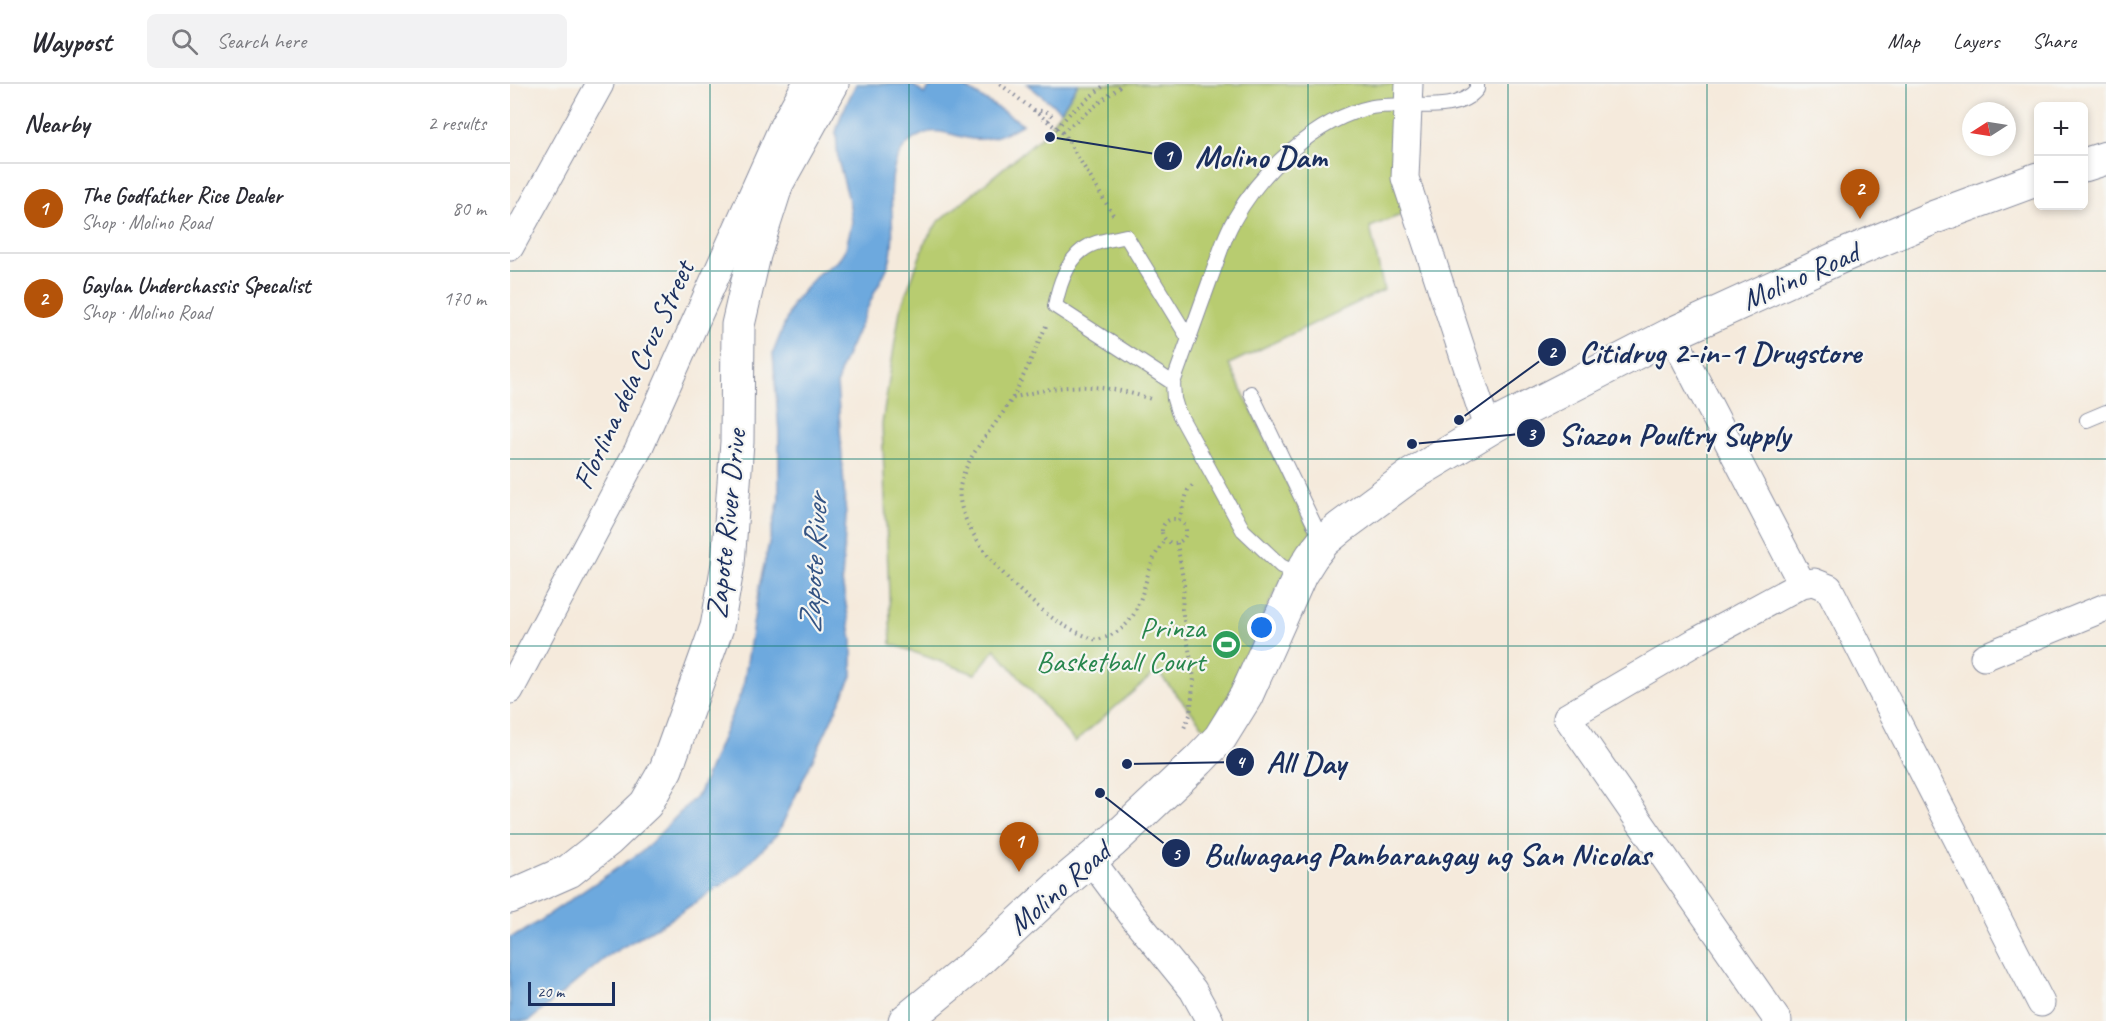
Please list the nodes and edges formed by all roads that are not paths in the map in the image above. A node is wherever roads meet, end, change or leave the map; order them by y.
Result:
1 (600, 84) edge
2 (806, 84) edge
3 (832, 84) edge
4 (1477, 84) edge
5 (1408, 95) edge
6 (2106, 158) edge
7 (2088, 164) edge
8 (2034, 180) edge
9 (510, 246) edge
10 (1672, 334) junction
11 (1189, 339) junction
12 (1173, 383) junction
13 (1251, 393) dead end
14 (2106, 412) edge
15 (2087, 420) dead end
16 (1488, 430) junction
17 (1324, 541) junction
18 (1300, 575) junction
19 (1802, 584) junction
20 (2106, 607) edge
21 (1984, 657) dead end
22 (510, 690) edge
23 (1090, 860) junction
24 (510, 897) edge
25 (2041, 1003) dead end
26 (905, 1021) edge
27 (1210, 1021) edge
28 (1778, 1021) edge

1 - 9 street
2 - 22 street, Florlina dela Cruz Street
3 - 24 main road, Zapote River Drive
4 - 5 lane
5 - 11 lane
5 - 16 street
6 - 7 main road
8 - 10 main road, Molino Road
10 - 16 main road, Molino Road
10 - 19 street
11 - 12 lane
11 - 12 lane
12 - 18 lane
13 - 17 lane
14 - 15 lane
16 - 17 main road, Molino Road
17 - 18 main road, Molino Road
18 - 23 main road, Molino Road
19 - 25 street
19 - 28 street
20 - 21 street
23 - 26 main road, Molino Road
23 - 27 street

